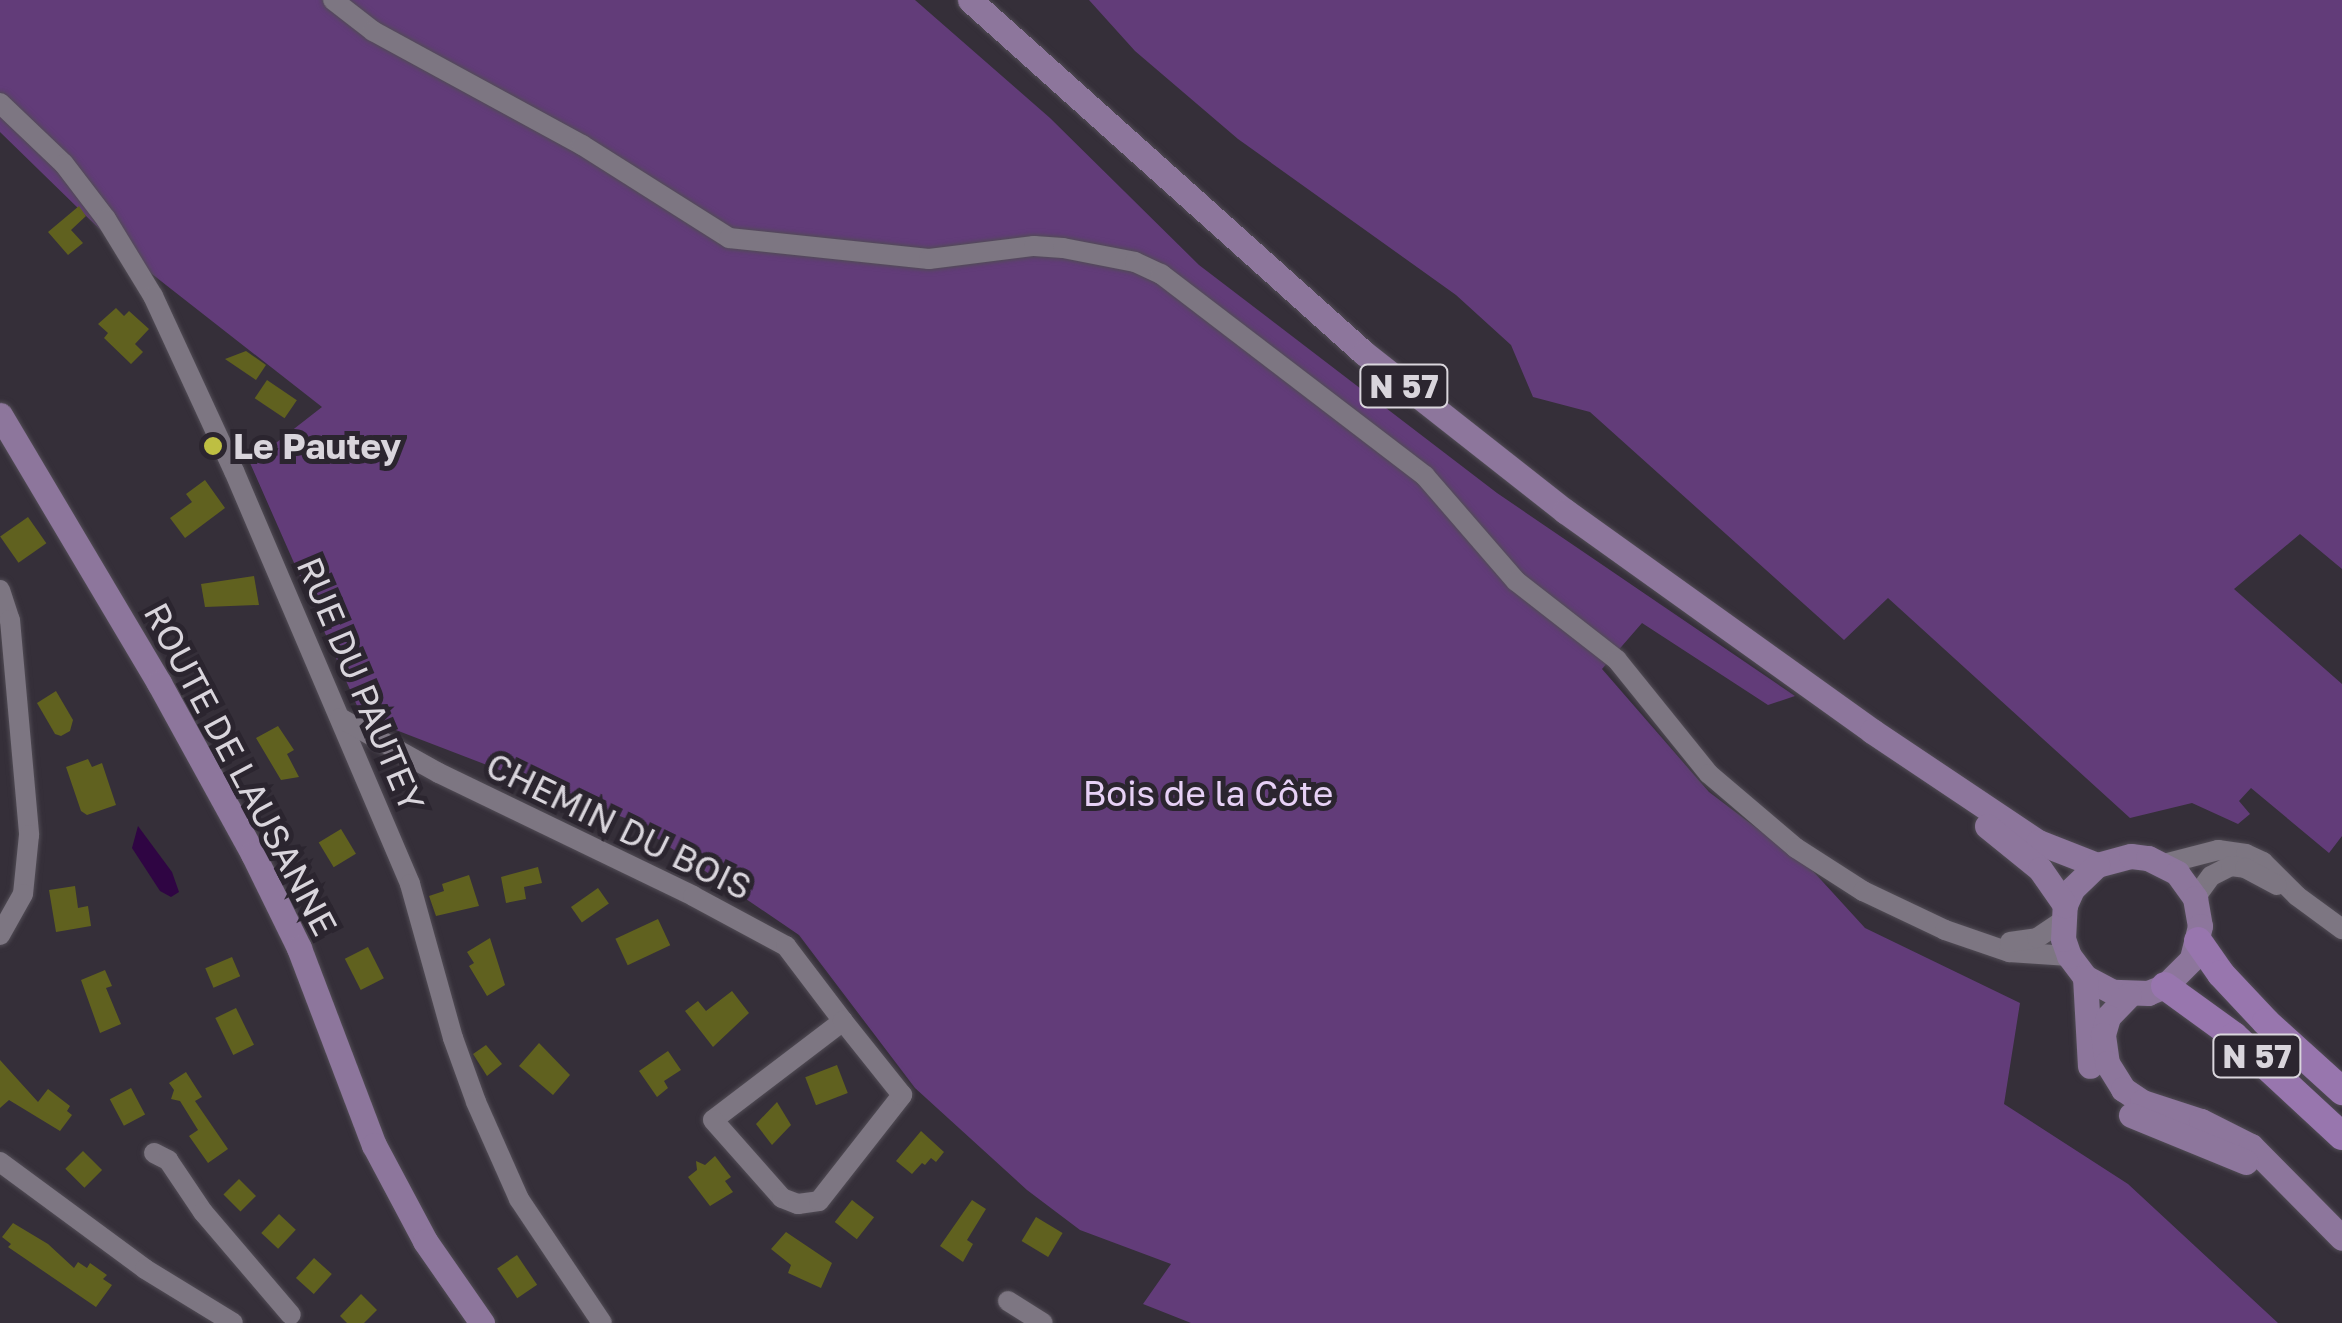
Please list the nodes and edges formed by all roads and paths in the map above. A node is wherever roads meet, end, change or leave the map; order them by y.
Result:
1 (333, 0) edge
2 (970, 0) edge
3 (0, 103) edge
4 (0, 416) edge
5 (0, 590) edge
6 (340, 718) junction
7 (1872, 731) junction
8 (2164, 864) junction
9 (2097, 865) junction
10 (2297, 896) junction
11 (2195, 898) junction
12 (2063, 913) junction
13 (2342, 929) edge
14 (0, 934) edge
15 (2198, 940) junction
16 (1986, 942) junction
17 (2077, 967) junction
18 (2165, 986) junction
19 (2129, 994) junction
20 (843, 1021) junction
21 (2342, 1091) edge
22 (2342, 1136) edge
23 (154, 1154) dead end
24 (0, 1162) edge
25 (2304, 1199) junction
26 (2342, 1238) edge
27 (1008, 1301) dead end
28 (293, 1320) edge
29 (234, 1323) edge
30 (482, 1323) edge
31 (602, 1323) edge
32 (1043, 1323) edge

1 - 16 street
2 - 7 main road, N 57
3 - 6 street, RUE DU PAUTEY
4 - 30 main road, ROUTE DE LAUSANNE
5 - 14 street
6 - 20 street, CHEMIN DU BOIS
6 - 31 street, RUE DU PAUTEY
7 - 9 main road, N 57
7 - 12 main road, N 57
8 - 9 main road
8 - 10 street
8 - 11 main road
9 - 12 main road
10 - 11 street
10 - 13 street
11 - 15 main road
12 - 16 street
12 - 17 main road
15 - 18 main road
15 - 21 highway, N 57
16 - 17 street
17 - 19 main road
17 - 25 main road
18 - 19 main road
18 - 22 highway, N 57
19 - 25 main road
20 - 20 street, CHEMIN DU BOIS
23 - 28 street
24 - 29 street
25 - 26 main road
27 - 32 street

